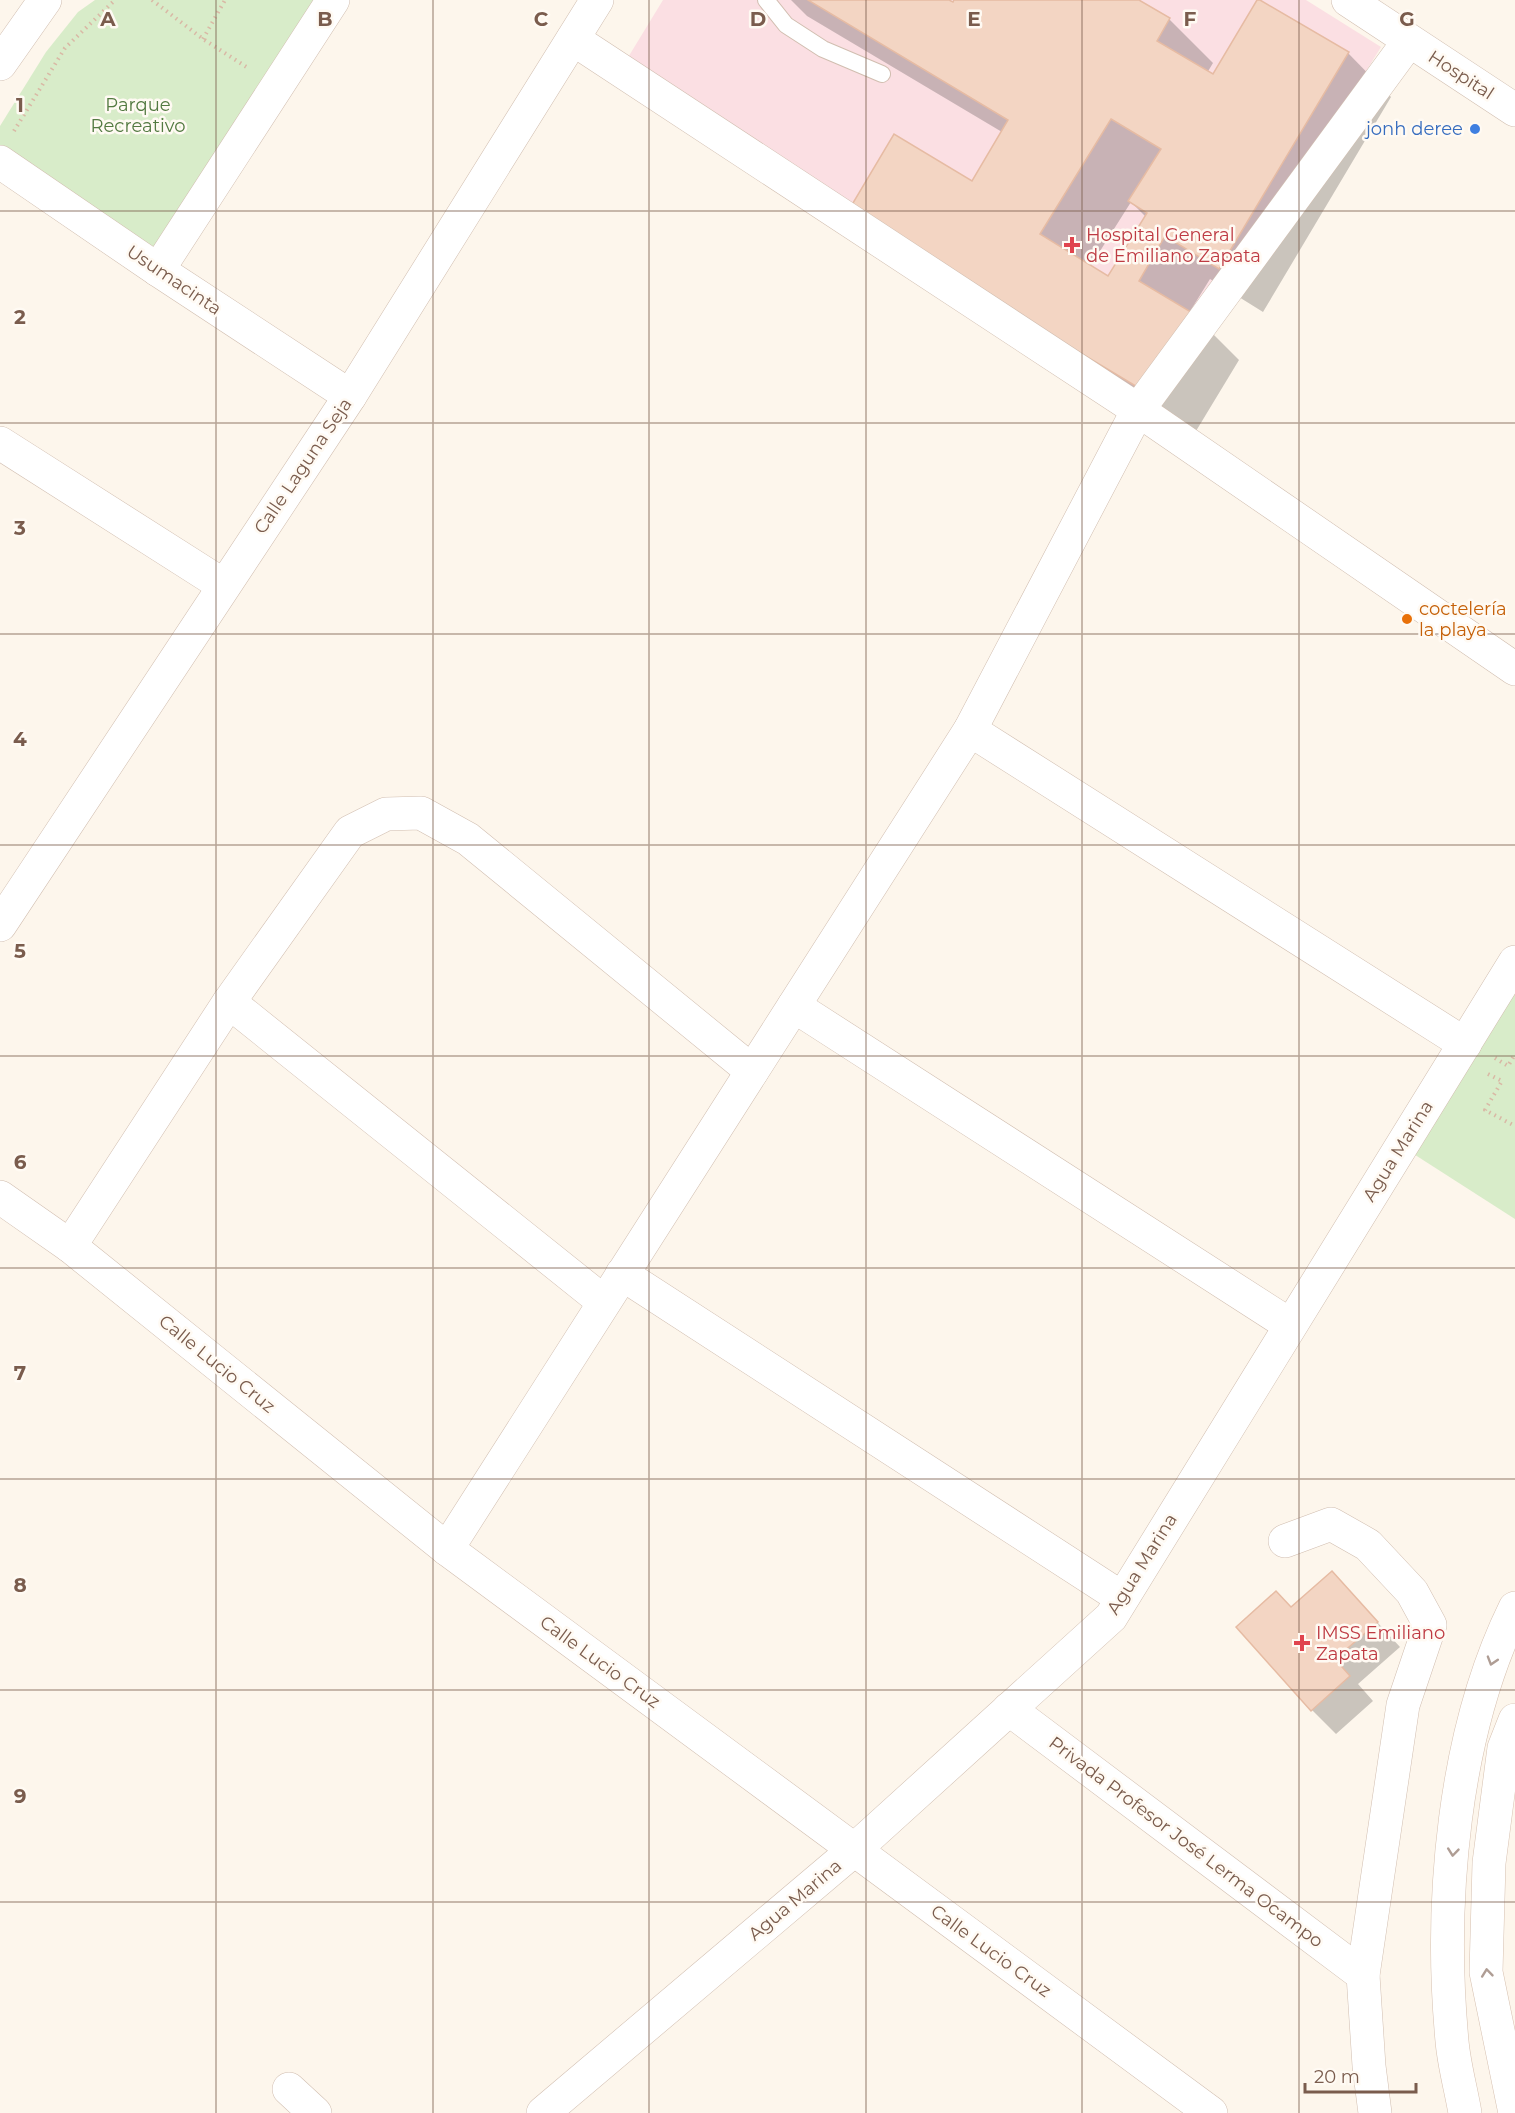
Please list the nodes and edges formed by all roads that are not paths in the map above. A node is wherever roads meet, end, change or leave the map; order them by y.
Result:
1 (45, 0) edge
2 (333, 0) edge
3 (597, 0) edge
4 (766, 0) edge
5 (1348, 0) edge
6 (573, 39) junction
7 (1409, 41) junction
8 (0, 64) edge
9 (882, 74) dead end
10 (1515, 110) edge
11 (4, 151) edge
12 (158, 270) junction
13 (350, 396) junction
14 (1138, 410) junction
15 (0, 443) edge
16 (223, 585) junction
17 (1515, 669) edge
18 (970, 730) junction
19 (0, 925) edge
20 (1515, 962) edge
21 (229, 1002) junction
22 (794, 1006) junction
23 (1461, 1050) junction
24 (752, 1071) junction
25 (0, 1197) edge
26 (69, 1246) junction
27 (622, 1274) junction
28 (604, 1302) junction
29 (1290, 1325) junction
30 (1285, 1541) dead end
31 (447, 1549) junction
32 (1122, 1598) junction
33 (1515, 1608) edge
34 (1009, 1709) junction
35 (1511, 1741) edge
36 (854, 1850) junction
37 (1364, 1975) junction
38 (1505, 2025) edge
39 (289, 2090) dead end
40 (1176, 2103) edge
41 (315, 2113) edge
42 (543, 2113) edge
43 (1211, 2113) edge
44 (1375, 2113) edge
45 (1466, 2113) edge
46 (1515, 2113) edge

1 - 8 street
2 - 12 street
3 - 6 street, Calle Laguna Seja
4 - 9 lane
5 - 7 street, Hospital
6 - 13 street, Calle Laguna Seja
6 - 14 street
7 - 10 street, Hospital
7 - 14 street
11 - 12 street, Usumacinta
12 - 13 street, Usumacinta
13 - 16 street, Calle Laguna Seja
14 - 17 street
14 - 18 street
15 - 16 street
16 - 19 street, Calle Laguna Seja
18 - 22 street
18 - 23 street
20 - 23 street, Agua Marina
21 - 24 street
21 - 26 street
21 - 28 street
22 - 24 street
22 - 29 street
23 - 29 street, Agua Marina
24 - 27 street
25 - 26 street, Calle Lucio Cruz
26 - 31 street, Calle Lucio Cruz
27 - 28 street
27 - 32 street
28 - 31 street
29 - 32 street, Agua Marina
30 - 37 street
31 - 36 street, Calle Lucio Cruz
32 - 34 street, Agua Marina
33 -> 45 street
34 - 36 street, Agua Marina
34 - 37 street, Privada Profesor José Lerma Ocampo
38 -> 35 street
36 - 40 street, Calle Lucio Cruz
36 - 42 street, Agua Marina
37 - 44 street
38 - 46 street
39 - 41 street
40 - 43 street, Calle Lucio Cruz

